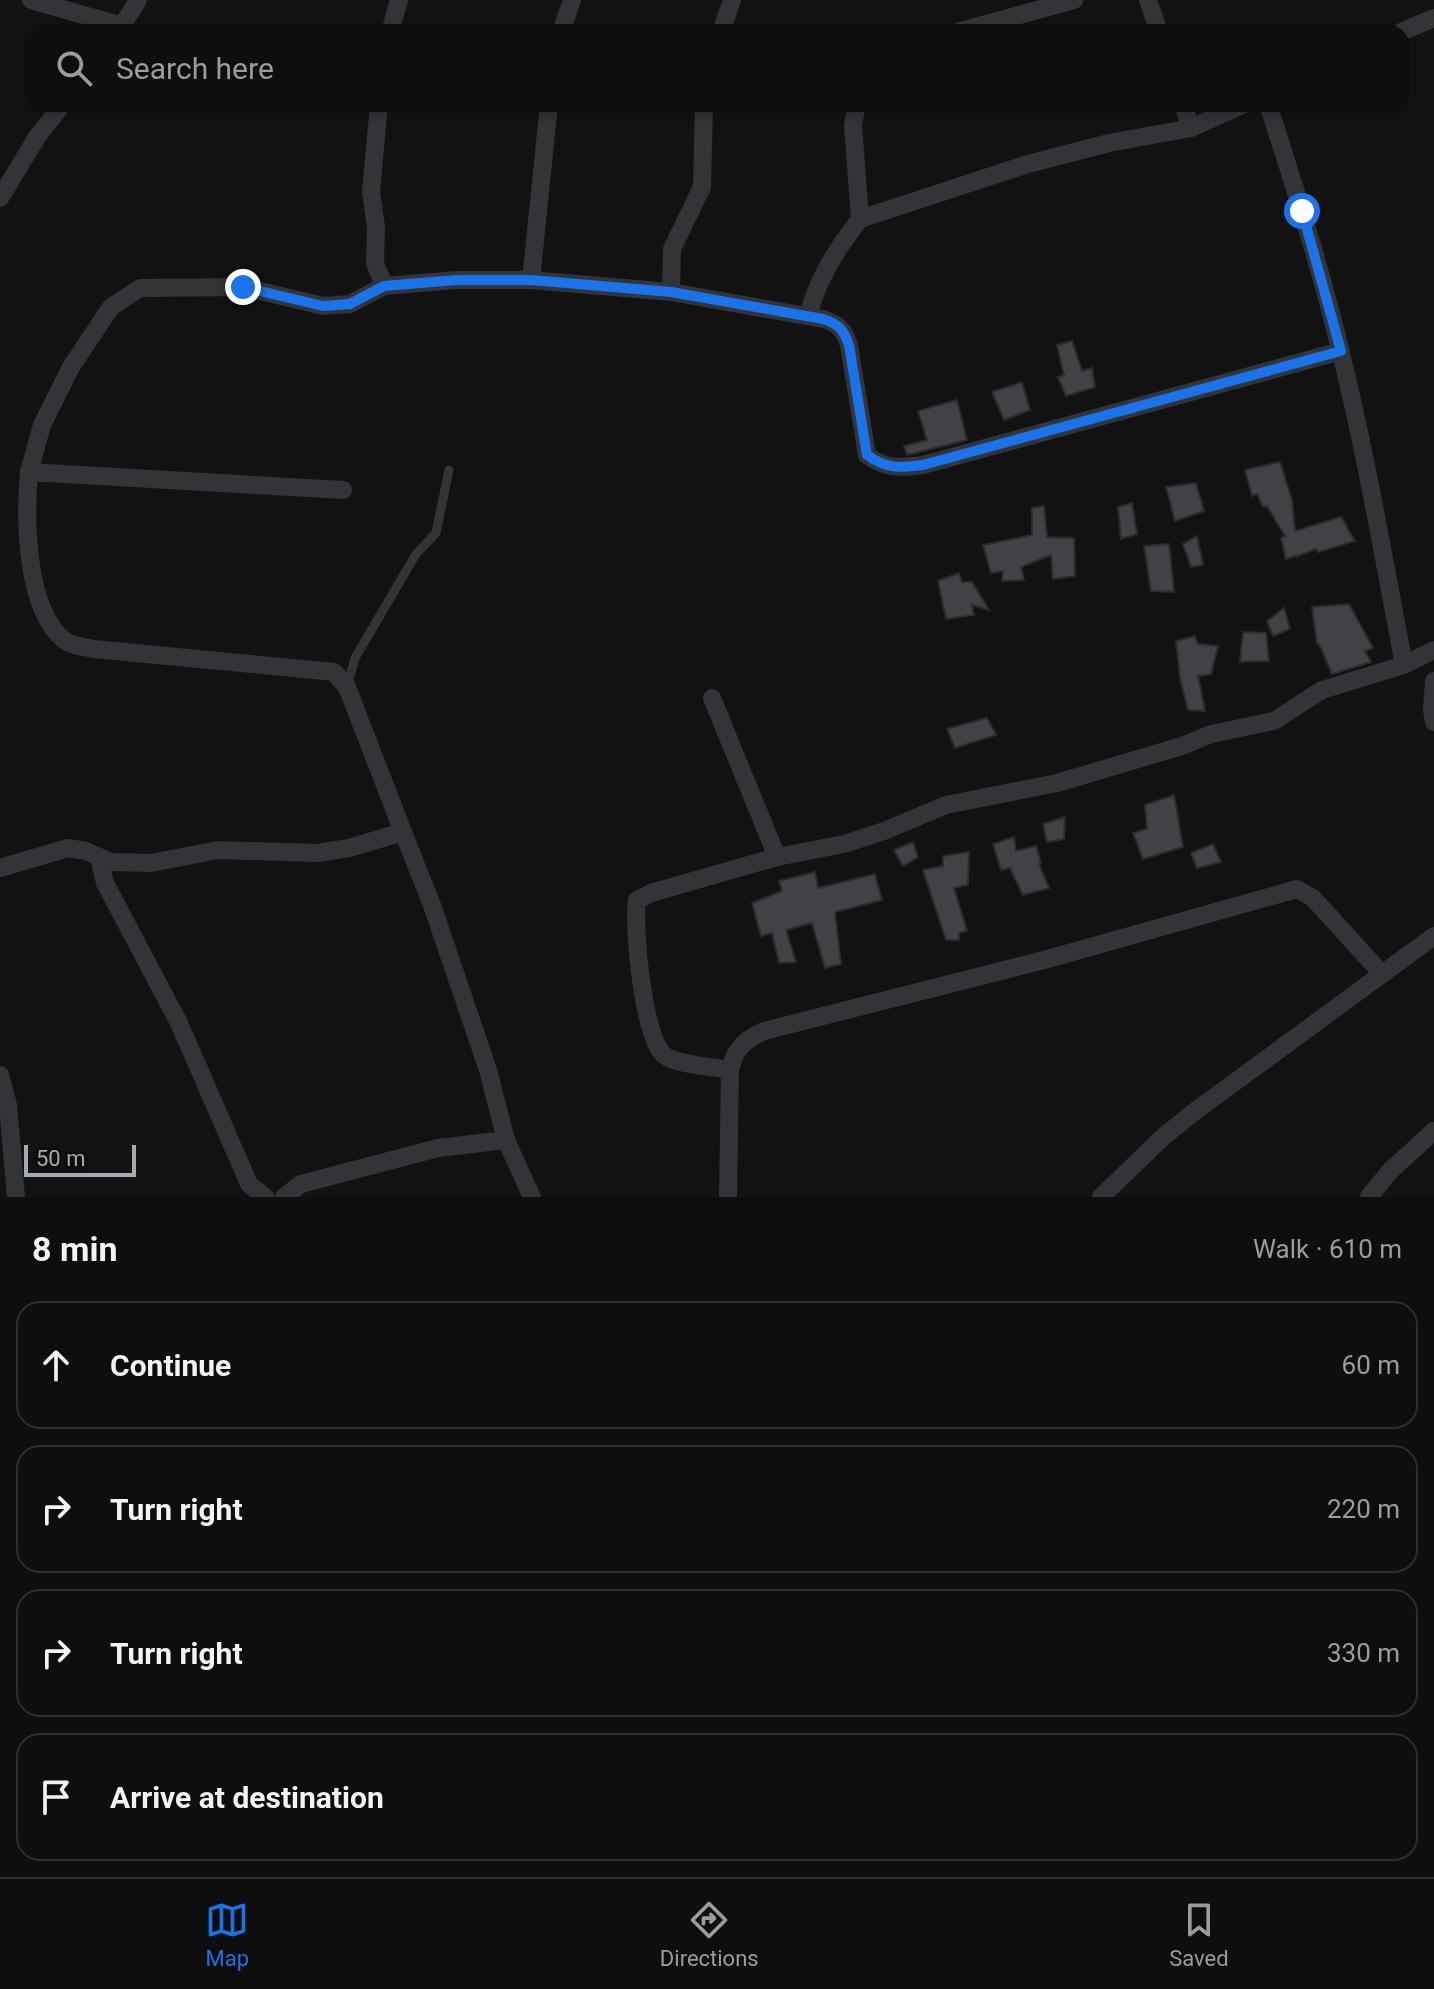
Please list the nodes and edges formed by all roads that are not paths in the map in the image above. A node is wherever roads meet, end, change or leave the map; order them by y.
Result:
1 (31, 0) edge
2 (138, 0) edge
3 (399, 0) edge
4 (572, 0) edge
5 (732, 0) edge
6 (1074, 0) edge
7 (1148, 0) edge
8 (1434, 18) edge
9 (105, 24) edge
10 (123, 24) edge
11 (392, 24) edge
12 (564, 24) edge
13 (724, 24) edge
14 (986, 24) edge
15 (1156, 24) edge
16 (1410, 28) edge
17 (57, 112) edge
18 (378, 112) edge
19 (548, 112) edge
20 (704, 112) edge
21 (855, 112) edge
22 (1186, 112) edge
23 (1226, 112) edge
24 (1271, 112) edge
25 (1191, 128) junction
26 (0, 198) edge
27 (860, 219) junction
28 (531, 280) junction
29 (384, 286) junction
30 (671, 292) junction
31 (808, 316) junction
32 (1341, 351) junction
33 (449, 470) dead end
34 (29, 472) junction
35 (343, 490) dead end
36 (1434, 650) edge
37 (1404, 665) junction
38 (1434, 681) edge
39 (347, 687) junction
40 (712, 698) dead end
41 (1434, 722) edge
42 (403, 832) junction
43 (99, 857) junction
44 (777, 857) junction
45 (0, 868) edge
46 (1434, 936) edge
47 (1382, 974) junction
48 (730, 1070) junction
49 (0, 1075) edge
50 (4, 1107) edge
51 (1434, 1131) edge
52 (506, 1140) junction
53 (16, 1197) edge
54 (265, 1197) edge
55 (284, 1197) edge
56 (532, 1197) edge
57 (728, 1197) edge
58 (1101, 1197) edge
59 (1369, 1197) edge

1 - 9 street
2 - 10 street
3 - 11 street
4 - 12 street
5 - 13 street
6 - 14 street
7 - 15 street
8 - 16 street
17 - 26 street
18 - 29 street
19 - 28 street
20 - 30 street
21 - 27 street
22 - 25 street
23 - 25 street
24 - 32 street
25 - 27 street
27 - 31 street
28 - 29 street
28 - 30 street
29 - 34 street
30 - 31 street
31 - 32 street
32 - 37 street
33 - 39 lane
34 - 35 street
34 - 39 street
36 - 37 street
37 - 44 street
38 - 41 street
39 - 42 street
40 - 44 street
42 - 43 street
42 - 52 street
43 - 45 street
43 - 54 street
44 - 48 street
46 - 47 street
47 - 48 street
47 - 58 street
48 - 57 street
49 - 50 street
50 - 53 street
51 - 59 street
52 - 55 street
52 - 56 street

